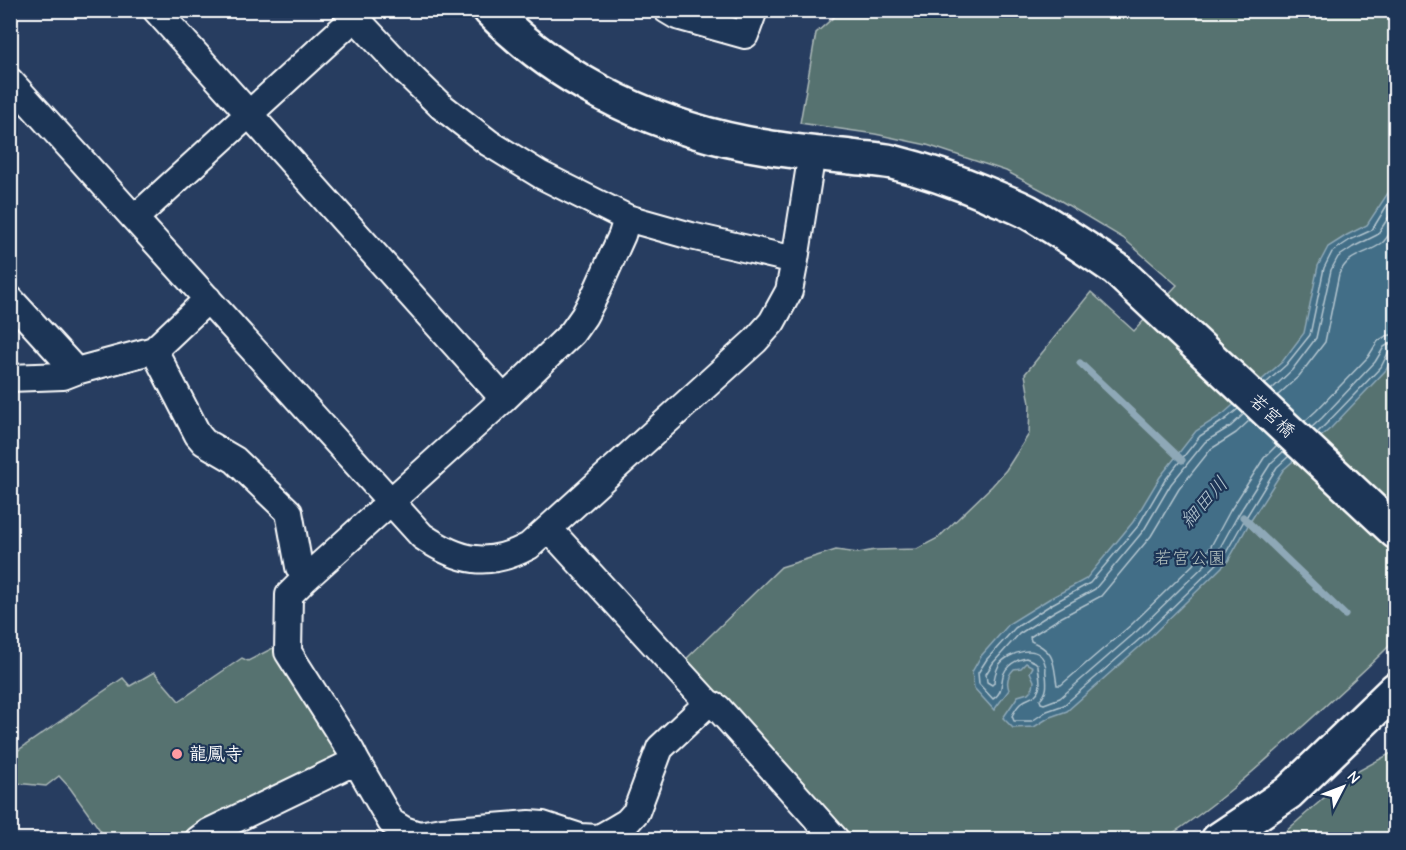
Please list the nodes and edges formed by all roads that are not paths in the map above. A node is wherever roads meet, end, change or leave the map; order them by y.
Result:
1 (156, 10) edge
2 (489, 10) edge
3 (667, 10) edge
4 (754, 10) edge
5 (355, 13) edge
6 (10, 81) edge
7 (249, 115) junction
8 (812, 153) junction
9 (135, 218) junction
10 (627, 218) junction
11 (795, 260) junction
12 (10, 299) edge
13 (208, 299) junction
14 (154, 350) junction
15 (76, 371) junction
16 (10, 378) edge
17 (504, 399) junction
18 (391, 502) junction
19 (549, 529) junction
20 (1395, 532) edge
21 (305, 579) junction
22 (1395, 689) edge
23 (708, 703) junction
24 (356, 761) junction
25 (198, 840) edge
26 (836, 840) edge
27 (1218, 840) edge

1 - 7 street
2 - 8 street, 若宮橋
3 - 4 street
5 - 7 street
5 - 10 street
6 - 9 street
7 - 9 street
7 - 17 street
8 - 11 street
8 - 20 street, 若宮橋
9 - 13 street
10 - 11 street
10 - 17 street
11 - 19 street
12 - 15 street
13 - 14 street
13 - 18 street
14 - 15 street
14 - 21 street
15 - 16 street
17 - 18 street
18 - 19 street
18 - 21 street
19 - 23 street
21 - 24 street
22 - 27 street
23 - 24 street
23 - 26 street
24 - 25 street

